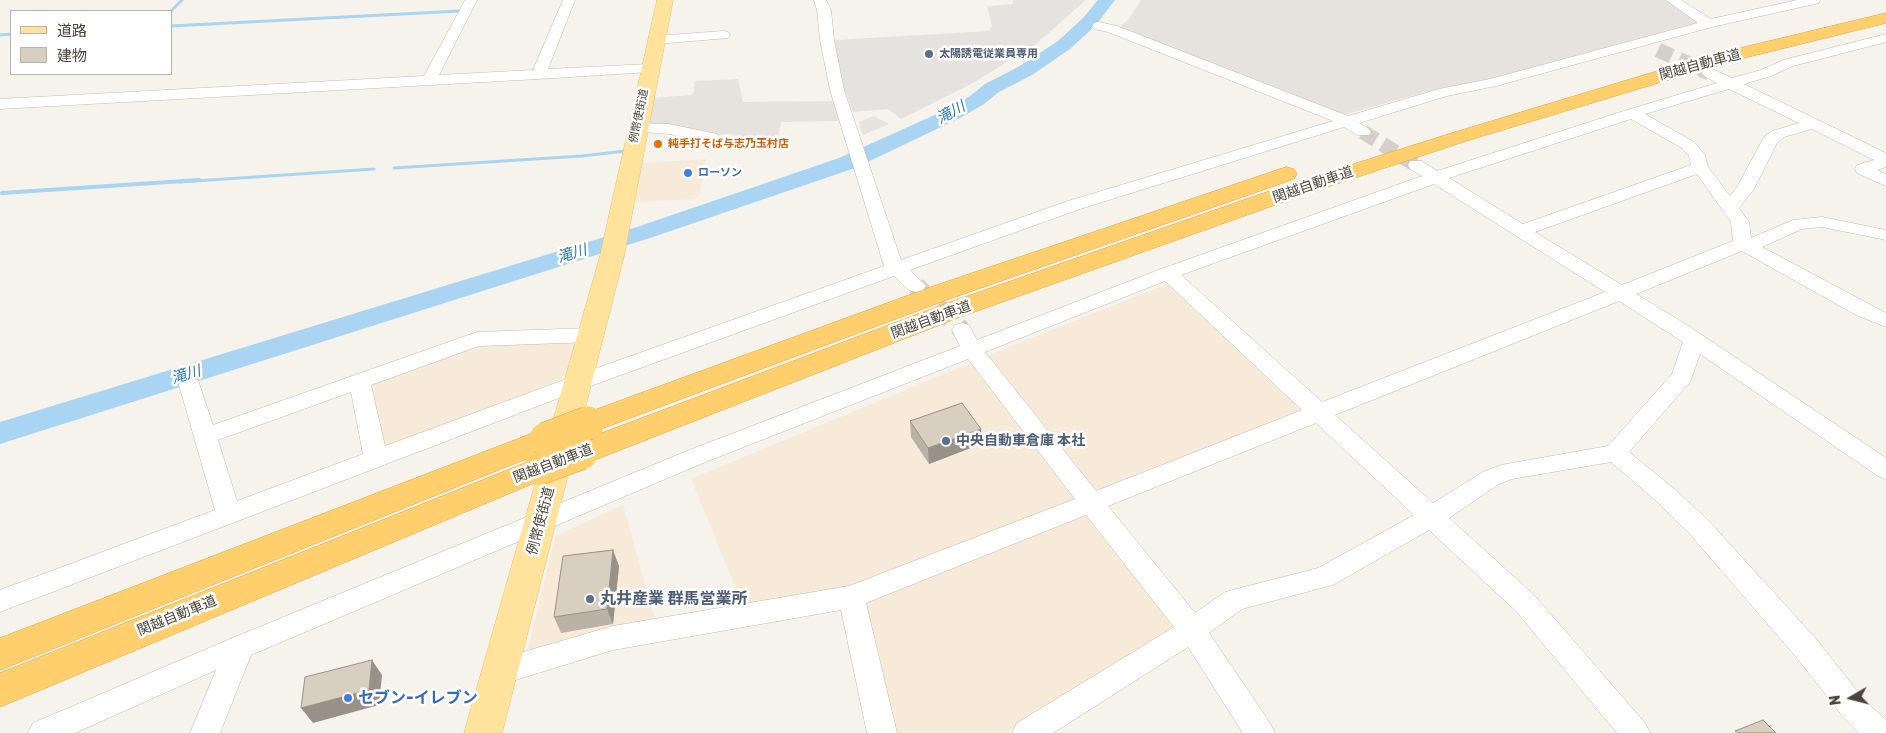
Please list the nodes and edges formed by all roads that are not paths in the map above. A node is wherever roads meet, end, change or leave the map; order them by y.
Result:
1 (470, 0) edge
2 (569, 0) edge
3 (664, 0) edge
4 (820, 0) edge
5 (1672, 0) edge
6 (1814, 0) edge
7 (1886, 5) edge
8 (1886, 18) edge
9 (1709, 24) junction
10 (1099, 26) dead end
11 (723, 35) dead end
12 (1886, 38) edge
13 (656, 40) junction
14 (1640, 42) junction
15 (1658, 50) tunnel mouth
16 (650, 68) junction
17 (1709, 73) tunnel mouth
18 (538, 75) junction
19 (429, 80) junction
20 (1730, 83) junction
21 (0, 104) edge
22 (1632, 112) junction
23 (1344, 121) junction
24 (1813, 124) junction
25 (636, 128) junction
26 (1363, 132) tunnel mouth
27 (712, 137) dead end
28 (1886, 160) edge
29 (1416, 165) tunnel mouth
30 (1700, 167) junction
31 (1436, 177) junction
32 (1886, 181) edge
33 (1730, 207) junction
34 (1520, 231) junction
35 (1886, 235) edge
36 (1746, 245) junction
37 (898, 270) junction
38 (1168, 273) junction
39 (916, 286) tunnel mouth
40 (1619, 292) junction
41 (1886, 321) edge
42 (591, 335) junction
43 (967, 340) junction
44 (1694, 340) junction
45 (359, 381) junction
46 (577, 383) junction
47 (190, 386) dead end
48 (1317, 412) junction
49 (205, 436) junction
50 (543, 454) junction
51 (1615, 454) junction
52 (376, 459) junction
53 (1886, 470) edge
54 (1091, 503) junction
55 (229, 514) junction
56 (1433, 516) junction
57 (541, 523) junction
58 (851, 597) junction
59 (0, 601) edge
60 (84, 619) junction
61 (1192, 630) junction
62 (0, 647) edge
63 (240, 647) junction
64 (0, 654) edge
65 (499, 672) junction
66 (0, 690) edge
67 (43, 733) edge
68 (205, 733) edge
69 (483, 733) edge
70 (882, 733) edge
71 (1027, 733) edge
72 (1260, 733) edge
73 (1635, 733) edge
74 (1879, 733) edge

1 - 19 street
2 - 18 street
3 - 13 main road, 例幣使街道
4 - 37 street
5 - 9 street
6 - 9 street
7 - 50 highway, 関越自動車道, bridge
8 - 50 highway, 関越自動車道, bridge
9 - 14 street
10 - 23 street
11 - 13 street
12 - 20 street
13 - 16 main road, 例幣使街道
14 - 15 street
14 - 23 street
16 - 18 street
16 - 25 main road, 例幣使街道
17 - 20 street
18 - 19 street
19 - 21 street
20 - 22 street
20 - 24 street
22 - 30 street
22 - 31 street
23 - 26 street
23 - 37 street
24 - 28 street
24 - 33 street
25 - 27 street
25 - 42 main road, 例幣使街道
28 - 32 street
29 - 31 street
30 - 33 street
30 - 34 street
31 - 34 street
31 - 38 street
33 - 36 street
34 - 40 street
35 - 36 street
36 - 40 street
36 - 41 street
37 - 39 street
37 - 46 street
38 - 43 street
38 - 48 street
40 - 44 street
40 - 48 street
42 - 45 street
42 - 46 main road, 例幣使街道
43 - 54 street
43 - 57 street
44 - 51 street
44 - 53 street
45 - 49 street
45 - 52 street
46 - 52 street
46 - 57 main road, 例幣使街道
47 - 49 street
48 - 54 street
48 - 56 street
49 - 55 street
50 - 60 highway, 関越自動車道
50 - 66 highway, 関越自動車道
51 - 56 street
51 - 74 street
52 - 55 street
54 - 58 street
54 - 61 street
55 - 59 street
56 - 61 street
56 - 73 street
57 - 63 street
57 - 65 main road, 例幣使街道
58 - 65 street
58 - 70 street
60 - 62 highway
60 - 64 highway, 関越自動車道
61 - 71 street
61 - 72 street
63 - 67 street
63 - 68 street
65 - 69 main road, 例幣使街道

